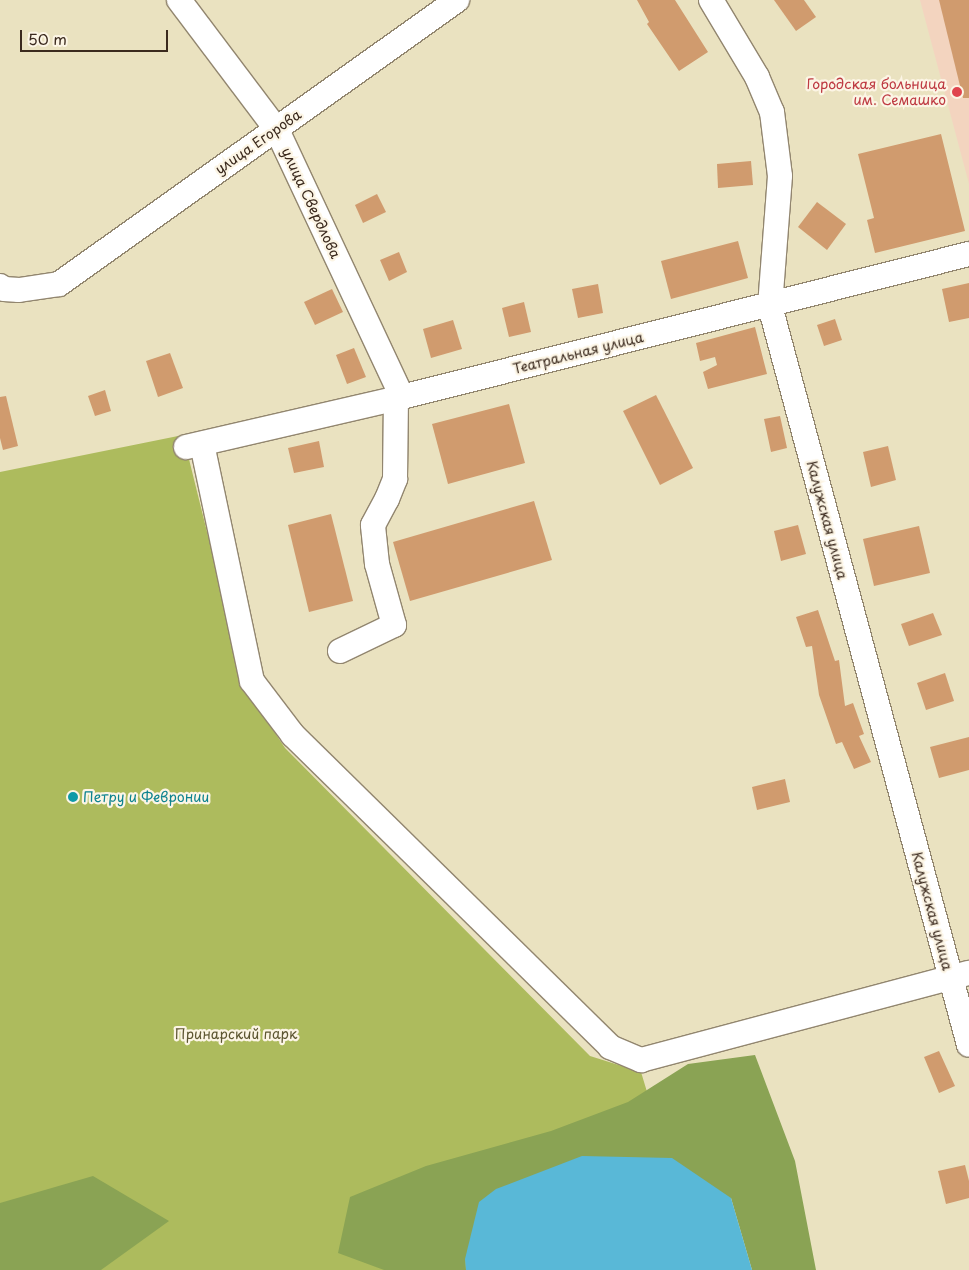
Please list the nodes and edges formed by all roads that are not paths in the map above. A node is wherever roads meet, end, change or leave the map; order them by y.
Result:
1 (179, 0) edge
2 (457, 0) edge
3 (711, 0) edge
4 (277, 130) junction
5 (969, 254) edge
6 (0, 286) edge
7 (770, 306) junction
8 (399, 398) junction
9 (340, 651) dead end
10 (959, 975) edge
11 (969, 1045) edge

1 - 4 street, улица Свердлова
2 - 4 street, улица Егорова
3 - 7 street, Калужская улица
4 - 6 street, улица Егорова
4 - 8 street, улица Свердлова
5 - 7 street, Театральная улица
7 - 8 street, Театральная улица
7 - 10 street, Калужская улица
8 - 9 street
8 - 10 street, Театральная улица
10 - 11 street, Калужская улица

